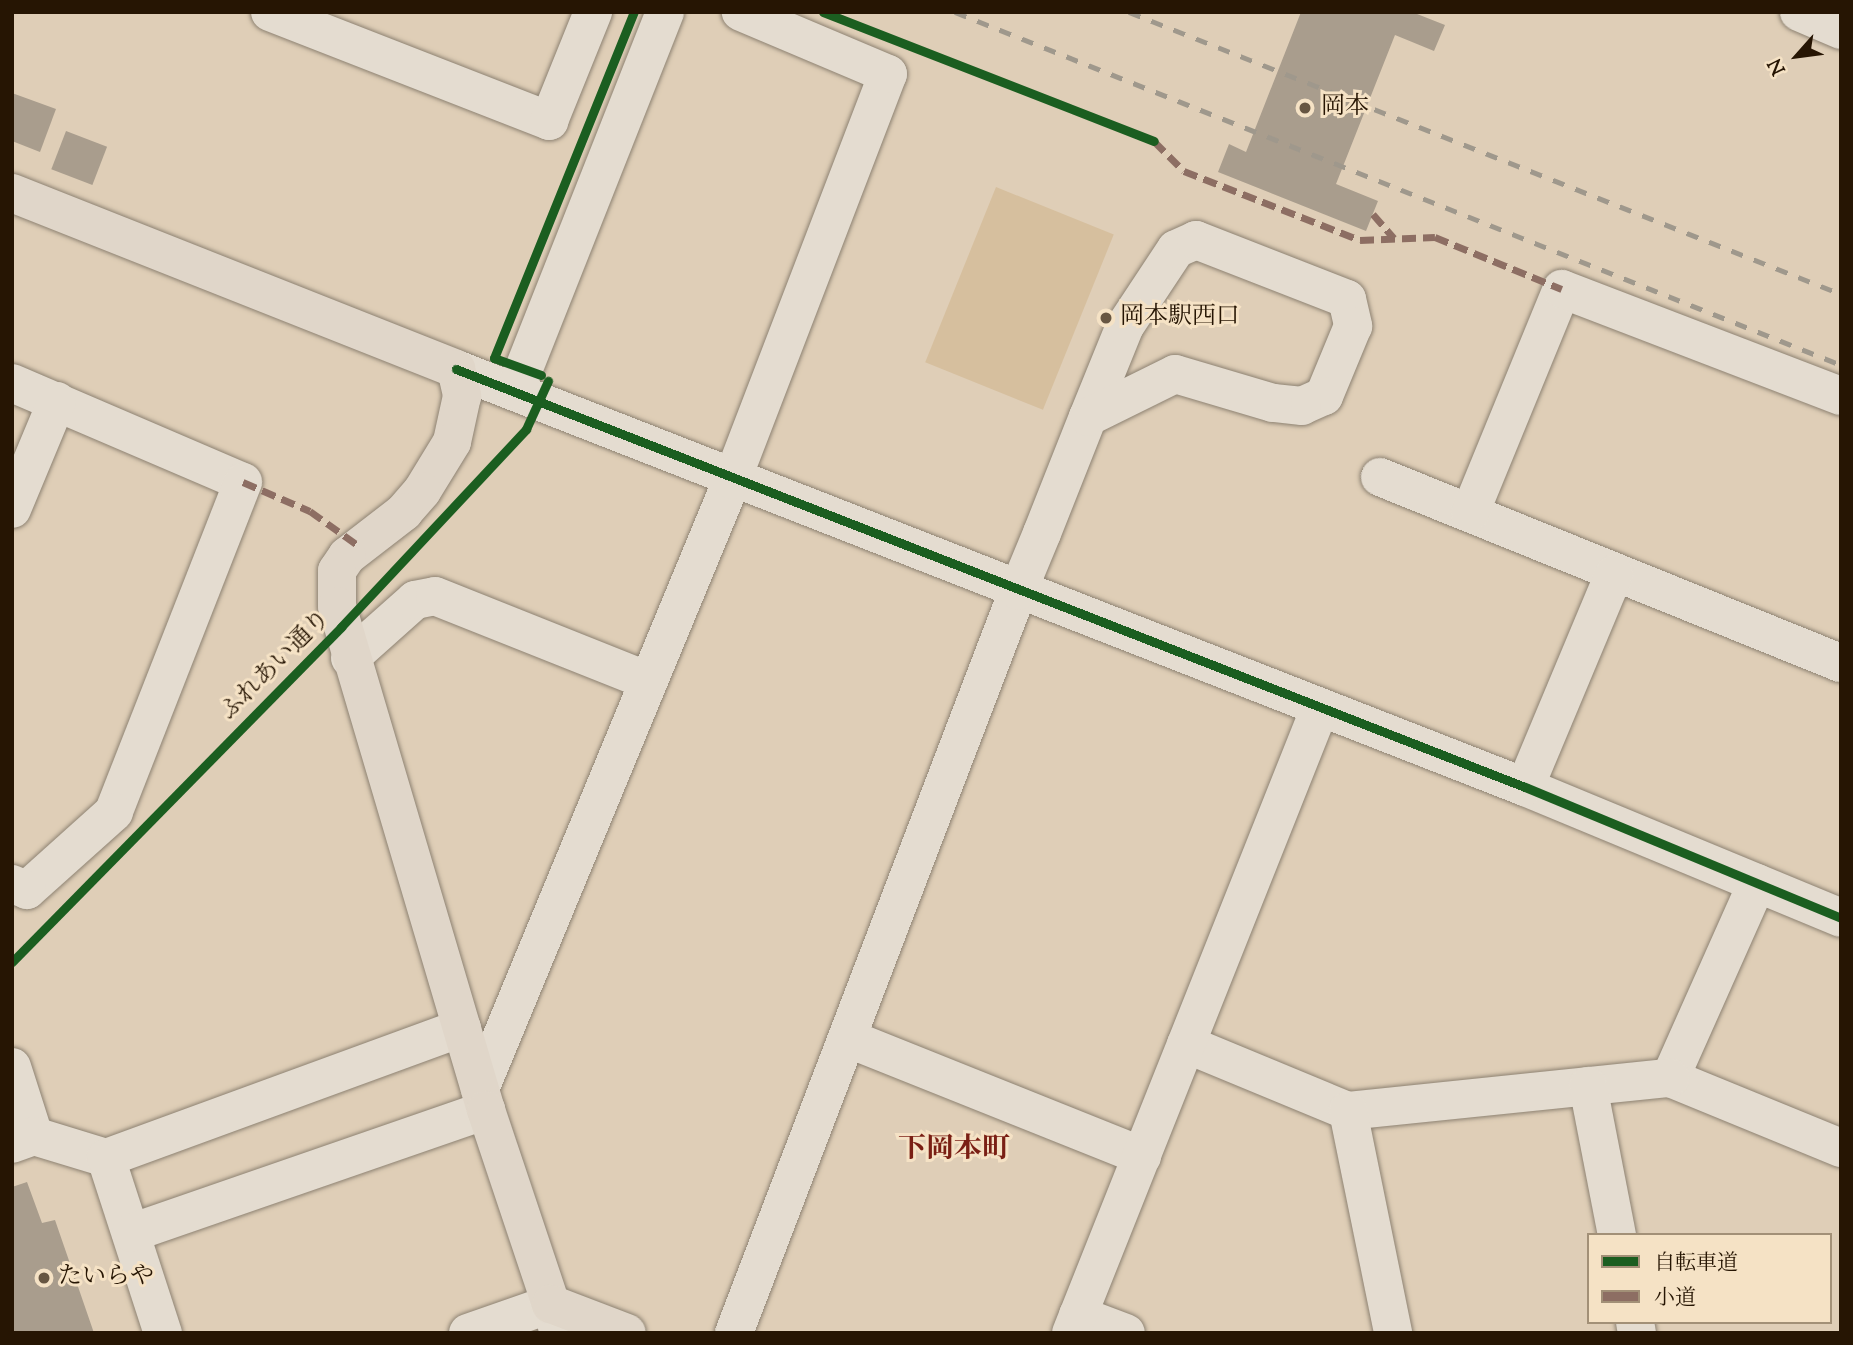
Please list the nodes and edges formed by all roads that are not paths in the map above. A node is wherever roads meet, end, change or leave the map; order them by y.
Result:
1 (270, 12) edge
2 (593, 12) edge
3 (665, 12) edge
4 (741, 12) edge
5 (1799, 12) edge
6 (1841, 30) edge
7 (12, 193) edge
8 (456, 369) junction
9 (12, 383) edge
10 (515, 391) junction
11 (1841, 396) edge
12 (57, 401) junction
13 (1088, 417) junction
14 (1380, 477) dead end
15 (732, 480) junction
16 (12, 509) edge
17 (1470, 513) junction
18 (1614, 574) junction
19 (1018, 591) junction
20 (350, 659) junction
21 (1841, 663) edge
22 (649, 681) junction
23 (1320, 708) junction
24 (1525, 787) junction
25 (1757, 883) junction
26 (12, 884) edge
27 (1841, 918) edge
28 (462, 1028) junction
29 (847, 1038) junction
30 (1186, 1044) junction
31 (12, 1067) edge
32 (1670, 1078) junction
33 (1588, 1086) junction
34 (483, 1099) junction
35 (1348, 1111) junction
36 (23, 1140) edge
37 (1841, 1148) edge
38 (1142, 1156) junction
39 (106, 1158) junction
40 (131, 1233) junction
41 (1618, 1233) edge
42 (555, 1318) edge
43 (1075, 1324) edge
44 (163, 1333) edge
45 (468, 1333) edge
46 (627, 1333) edge
47 (734, 1333) edge
48 (1126, 1333) edge
49 (1393, 1333) edge

1 - 2 street
3 - 10 street
4 - 15 street
5 - 6 street
7 - 8 main road
8 - 10 street
8 - 20 main road
9 - 12 street
10 - 15 street
11 - 17 street
12 - 16 street
12 - 26 street
13 - 13 street
13 - 19 street
14 - 17 street
15 - 19 street
15 - 22 street
17 - 18 street
18 - 21 street
18 - 24 street
19 - 23 street
19 - 29 street
20 - 22 street
20 - 28 main road
22 - 34 street
23 - 24 street
23 - 30 street
24 - 25 street
25 - 27 street
25 - 32 street
28 - 34 main road
28 - 39 street
29 - 38 street
29 - 47 street
30 - 35 street
30 - 38 street
31 - 36 street
32 - 33 street
32 - 37 street
33 - 35 street
33 - 41 street
34 - 40 street
34 - 42 main road
35 - 49 street
36 - 39 street
38 - 43 street
39 - 40 street
40 - 44 street
42 - 45 street
42 - 46 main road
43 - 48 street

